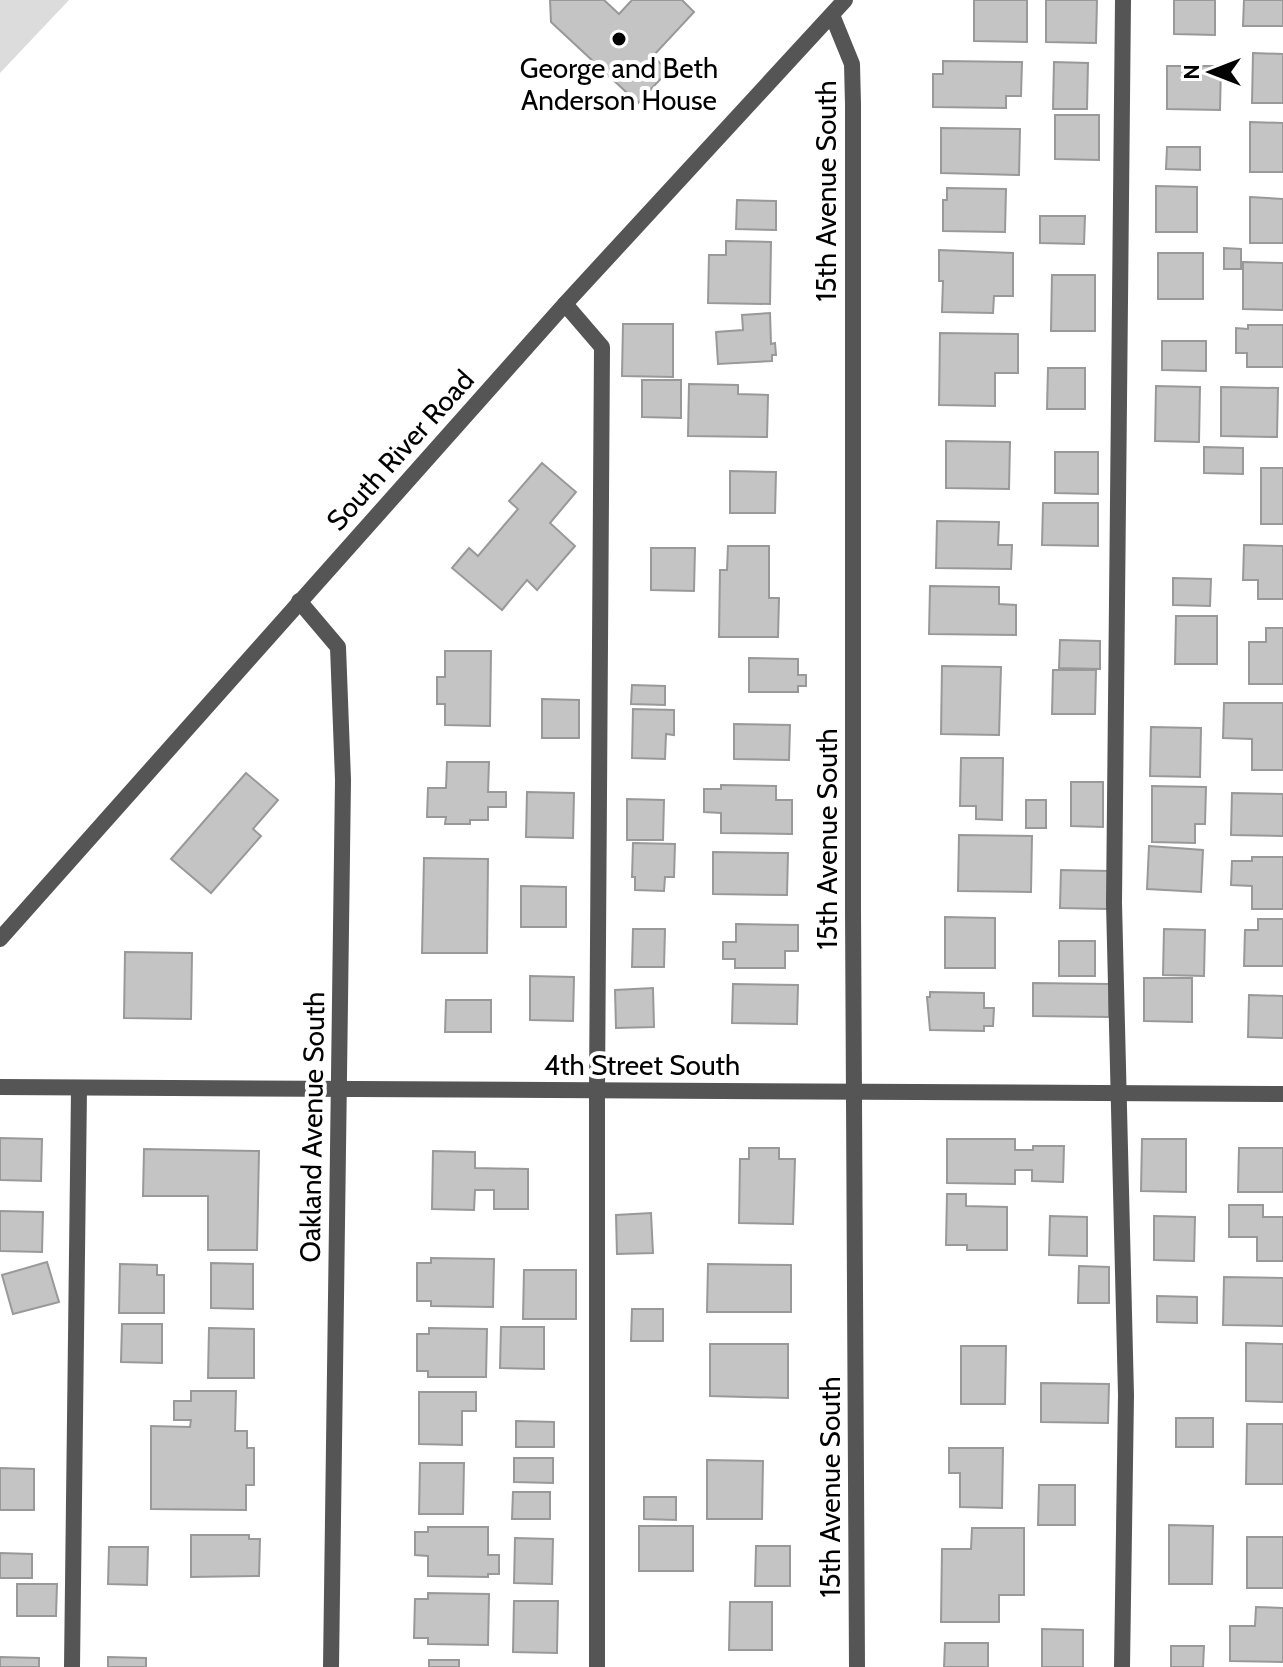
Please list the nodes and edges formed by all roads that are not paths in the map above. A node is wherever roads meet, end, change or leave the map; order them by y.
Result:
1 (845, 0) edge
2 (1123, 0) edge
3 (832, 15) junction
4 (565, 304) junction
5 (299, 601) junction
6 (0, 939) edge
7 (0, 1087) edge
8 (79, 1089) junction
9 (338, 1090) junction
10 (597, 1091) junction
11 (854, 1092) junction
12 (1119, 1093) junction
13 (1283, 1094) edge
14 (72, 1667) edge
15 (331, 1667) edge
16 (597, 1667) edge
17 (857, 1667) edge
18 (1122, 1667) edge

1 - 3 street, South River Road
2 - 12 street
3 - 4 street, South River Road
3 - 11 street, 15th Avenue South
4 - 5 street, South River Road
4 - 10 street
5 - 6 street, South River Road
5 - 9 street, Oakland Avenue South
7 - 8 street, 4th Street South
8 - 9 street, 4th Street South
8 - 14 street
9 - 10 street, 4th Street South
9 - 15 street, Oakland Avenue South
10 - 11 street, 4th Street South
10 - 16 street
11 - 12 street, 4th Street South
11 - 17 street, 15th Avenue South
12 - 13 street, 4th Street South
12 - 18 street

